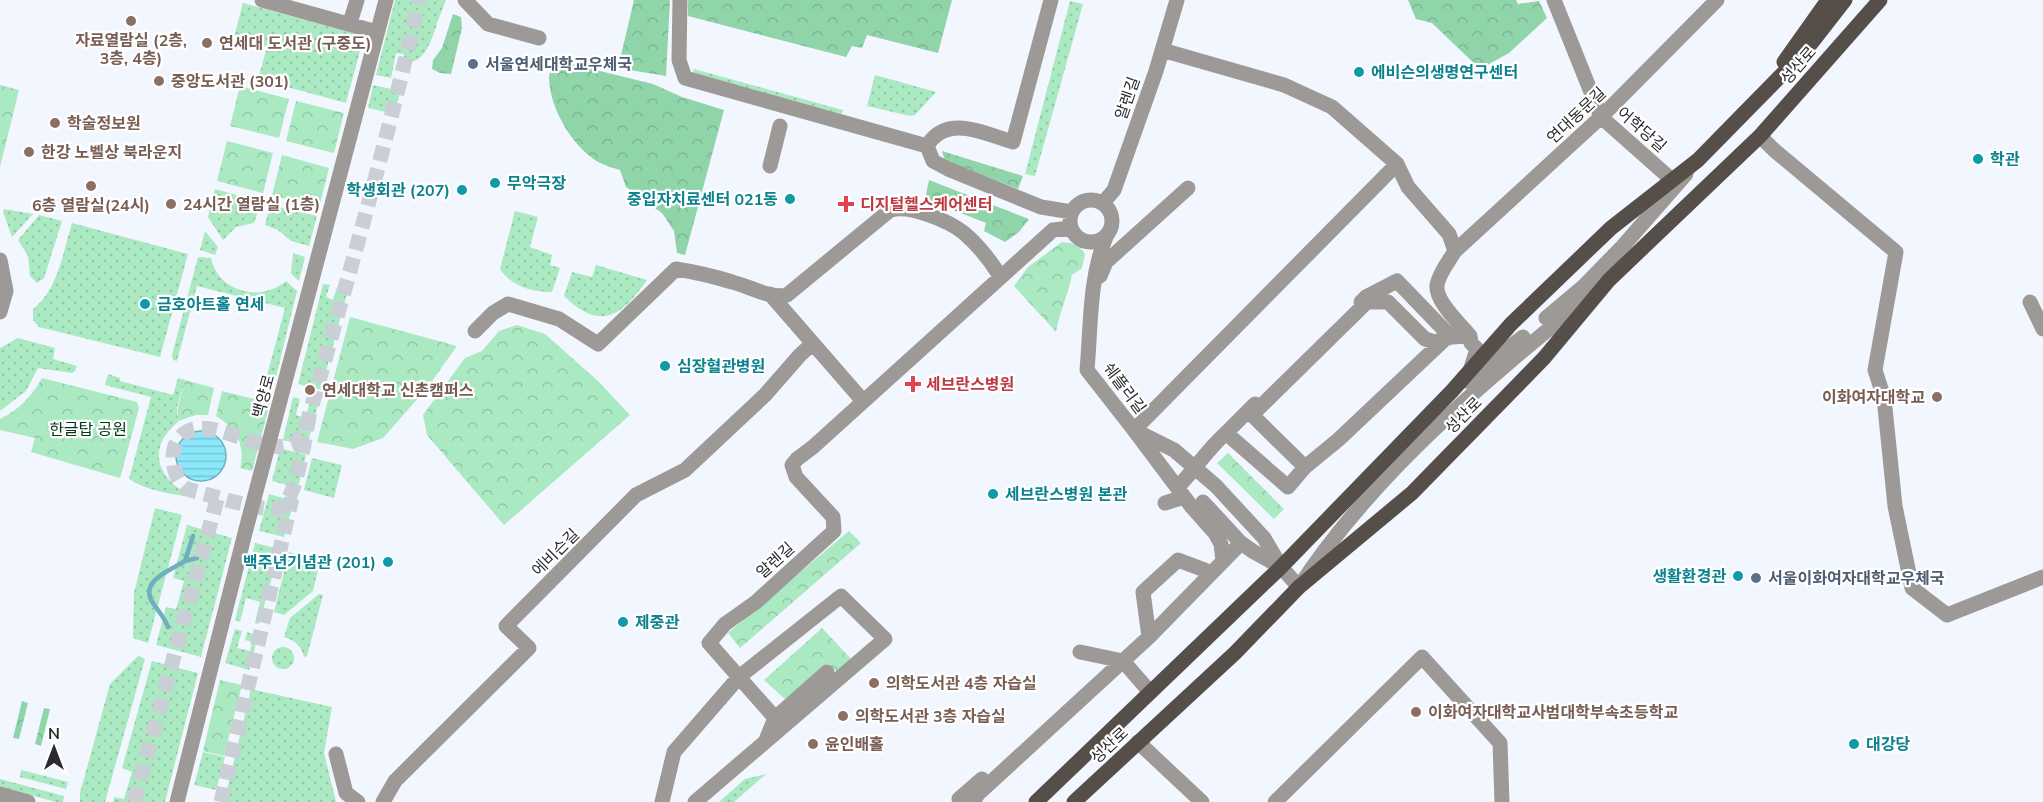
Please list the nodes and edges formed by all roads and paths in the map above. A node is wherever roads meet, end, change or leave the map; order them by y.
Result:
1 (262, 0) edge
2 (357, 0) edge
3 (386, 0) edge
4 (465, 0) edge
5 (680, 0) edge
6 (1051, 0) edge
7 (1176, 0) edge
8 (1554, 0) edge
9 (1717, 0) edge
10 (1828, 0) edge
11 (1845, 0) edge
12 (1873, 0) edge
13 (1880, 0) edge
14 (350, 23) junction
15 (1854, 29) junction
16 (377, 32) junction
17 (539, 38) dead end
18 (1162, 50) junction
19 (1760, 96) junction
20 (1601, 117) junction
21 (780, 126) dead end
22 (1760, 136) junction
23 (927, 146) junction
24 (1698, 160) junction
25 (1397, 164) junction
26 (770, 166) dead end
27 (1672, 180) junction
28 (1188, 188) dead end
29 (1107, 209) junction
30 (1071, 220) junction
31 (1106, 237) junction
32 (1132, 240) junction
33 (1455, 252) junction
34 (0, 260) edge
35 (1000, 276) junction
36 (1609, 280) junction
37 (1094, 289) junction
38 (770, 294) junction
39 (2030, 302) dead end
40 (0, 312) edge
41 (2043, 329) edge
42 (475, 331) dead end
43 (1470, 336) junction
44 (1448, 338) junction
45 (812, 344) junction
46 (1470, 371) junction
47 (1452, 391) junction
48 (863, 401) junction
49 (1134, 430) junction
50 (1226, 433) junction
51 (1305, 467) junction
52 (1197, 468) junction
53 (1181, 492) junction
54 (1203, 502) dead end
55 (1165, 503) dead end
56 (1241, 543) junction
57 (1223, 561) junction
58 (1281, 567) junction
59 (1210, 573) junction
60 (2043, 577) edge
61 (1299, 587) junction
62 (1149, 637) junction
63 (1080, 652) dead end
64 (1123, 661) junction
65 (827, 672) dead end
66 (1104, 673) dead end
67 (739, 677) junction
68 (1150, 693) junction
69 (775, 718) junction
70 (765, 740) junction
71 (1138, 742) junction
72 (336, 754) dead end
73 (0, 794) edge
74 (966, 800) edge
75 (28, 802) edge
76 (177, 802) edge
77 (357, 802) edge
78 (383, 802) edge
79 (662, 802) edge
80 (695, 802) edge
81 (1036, 802) edge
82 (1074, 802) edge
83 (1202, 802) edge
84 (1275, 802) edge
85 (1502, 802) edge

1 - 14 street
2 - 14 street
3 - 16 street, 백양로
4 - 17 street
5 - 23 street
6 - 23 street
7 - 18 street, 알렌길
8 - 20 street, 어학당길
9 - 20 street, 연대동문길
10 - 19 main road
11 - 19 main road
12 - 15 main road
13 - 15 main road
14 - 16 street
15 - 22 main road, 성산로
16 - 76 street, 백양로
18 - 25 street
18 - 29 street, 알렌길
19 - 24 main road, 성산로
20 - 27 street, 어학당길
20 - 33 street, 연대동문길
21 - 26 street
22 - 36 main road, 성산로
22 - 60 street
23 - 30 street
24 - 27 main road, 성산로
24 - 47 street
25 - 33 street
25 - 49 street
27 - 46 main road, 성산로
28 - 32 street
29 - 30 street
29 - 31 street, 알렌길
29 - 32 street
30 - 31 street
30 - 35 street
31 - 37 street, 쉐플리길
32 - 37 street
33 - 43 street, 연대동문길
34 - 40 street
35 - 38 street
35 - 48 street
36 - 61 main road, 성산로
36 - 61 street
37 - 49 street, 쉐플리길
38 - 42 street
38 - 45 street
39 - 41 street
43 - 44 street
43 - 46 street
44 - 50 street
44 - 51 street
44 - 51 street
45 - 48 street
45 - 78 street, 에비슨길
46 - 47 main road, 성산로
47 - 58 main road, 성산로
48 - 67 street, 알렌길
49 - 52 street, 쉐플리길
49 - 53 street
50 - 51 street
50 - 52 street
52 - 53 street
52 - 58 street, 쉐플리길
53 - 55 street
53 - 57 street
54 - 56 street
56 - 57 street
56 - 58 street
57 - 59 street
58 - 61 street
58 - 68 main road, 성산로
59 - 62 street
59 - 62 street
61 - 71 main road, 성산로
62 - 64 street
63 - 64 street
64 - 68 street
64 - 74 street
65 - 69 street
66 - 74 street
67 - 69 street
67 - 70 street
67 - 79 street
68 - 81 main road, 성산로
69 - 70 street
70 - 80 street
71 - 82 main road, 성산로
71 - 83 street
72 - 77 street
73 - 75 street
84 - 85 street

